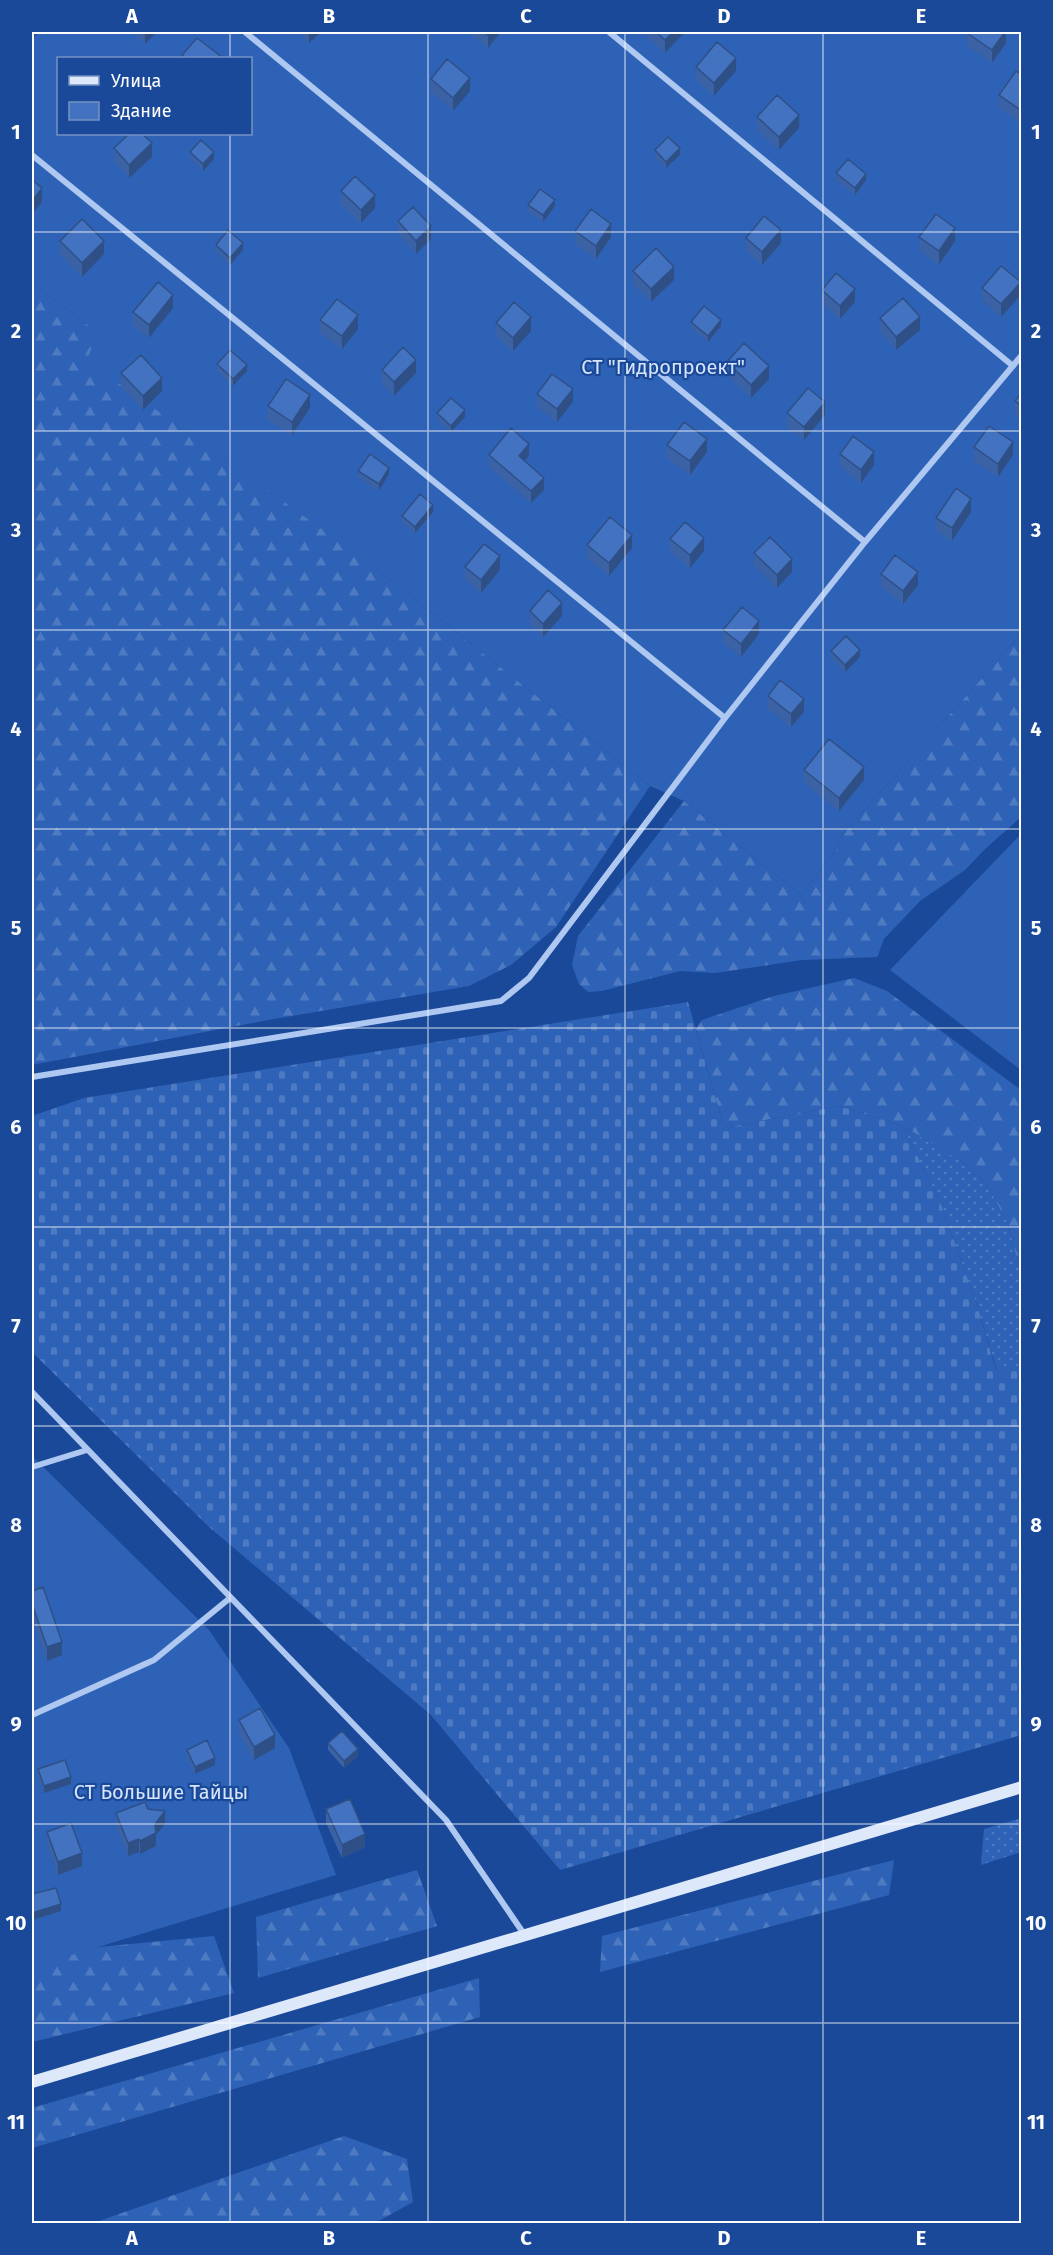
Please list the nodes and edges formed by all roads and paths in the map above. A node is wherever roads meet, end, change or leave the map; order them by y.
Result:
1 (245, 32) edge
2 (609, 32) edge
3 (32, 155) edge
4 (1022, 355) edge
5 (1013, 366) junction
6 (865, 542) junction
7 (725, 718) junction
8 (32, 1077) edge
9 (32, 1392) edge
10 (87, 1450) junction
11 (32, 1467) edge
12 (230, 1598) junction
13 (32, 1715) edge
14 (1022, 1787) edge
15 (524, 1934) junction
16 (32, 2082) edge

1 - 6 street
2 - 5 street
3 - 7 street
4 - 5 street
5 - 6 street
6 - 7 street
7 - 8 street
9 - 10 street
10 - 11 street
10 - 12 street
12 - 13 street
12 - 15 street
14 - 15 main road
15 - 16 main road

